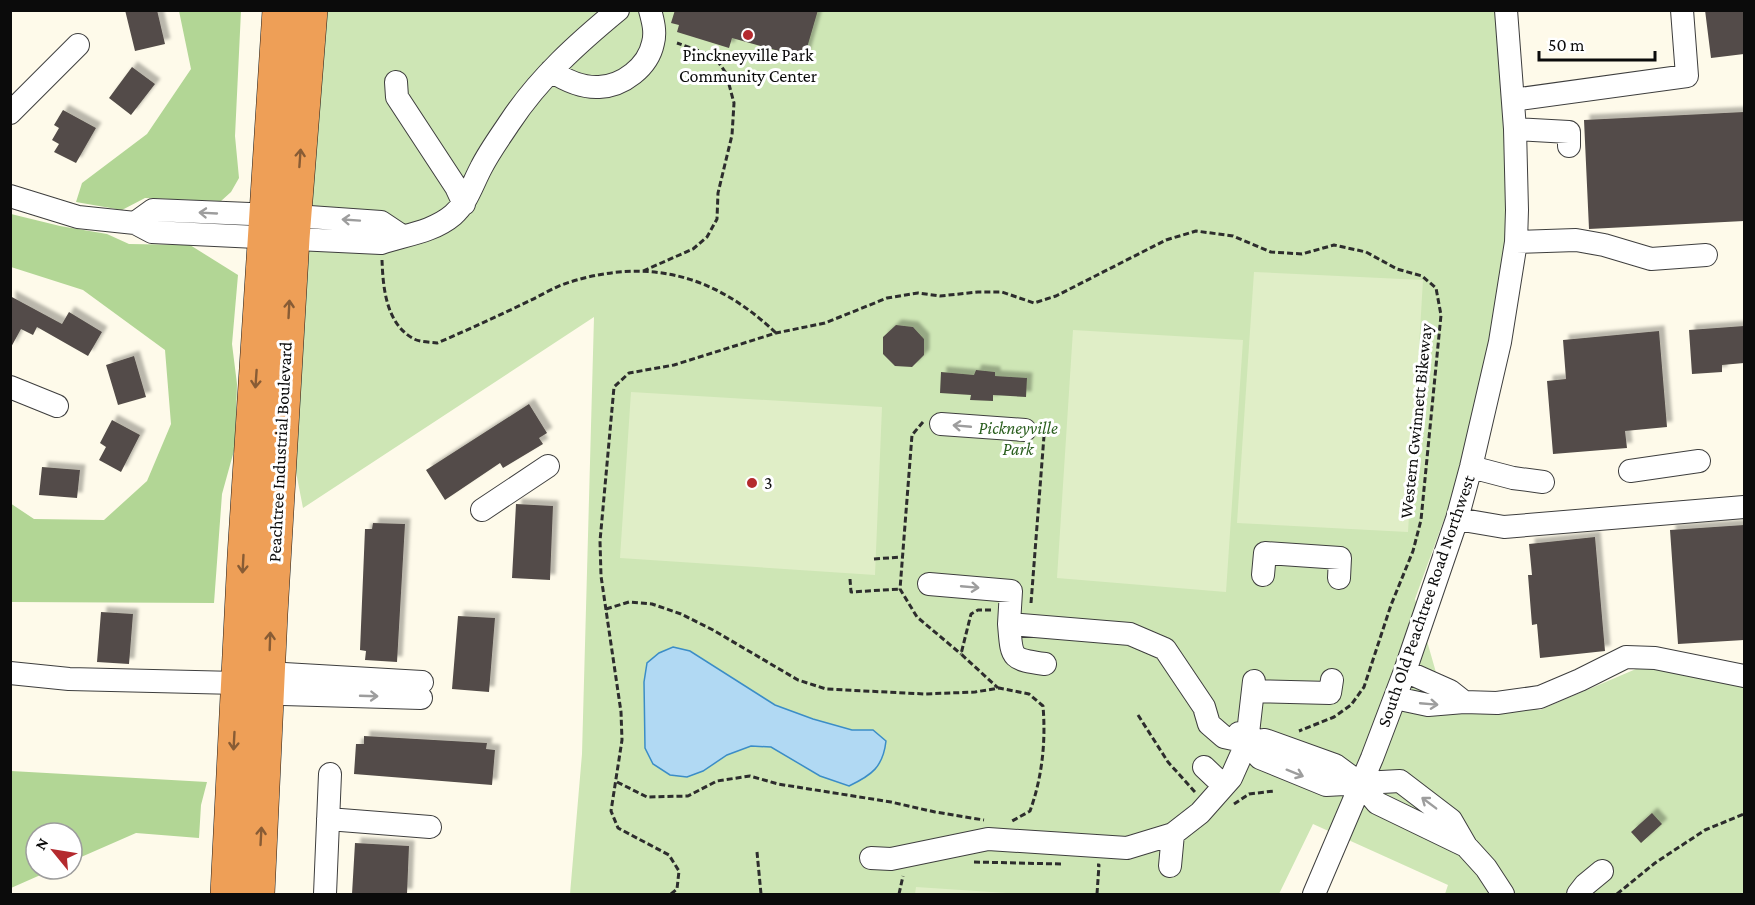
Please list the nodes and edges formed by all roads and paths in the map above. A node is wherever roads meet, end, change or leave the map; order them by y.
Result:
1 (279, 10) edge
2 (311, 10) edge
3 (618, 10) edge
4 (650, 10) edge
5 (1506, 10) edge
6 (1682, 10) edge
7 (677, 43) dead end
8 (78, 45) dead end
9 (551, 71) junction
10 (396, 82) dead end
11 (1514, 100) junction
12 (10, 113) edge
13 (1515, 129) junction
14 (1569, 146) dead end
15 (10, 196) edge
16 (464, 204) junction
17 (280, 227) junction
18 (1516, 242) junction
19 (382, 255) dead end
20 (1706, 255) dead end
21 (641, 272) junction
22 (776, 333) junction
23 (10, 387) edge
24 (57, 406) dead end
25 (934, 421) joint
26 (1034, 433) joint
27 (1699, 461) dead end
28 (548, 466) dead end
29 (1471, 467) junction
30 (1630, 471) dead end
31 (1543, 482) dead end
32 (1744, 507) edge
33 (482, 510) dead end
34 (1457, 519) junction
35 (902, 557) junction
36 (874, 559) dead end
37 (1263, 575) dead end
38 (1339, 578) dead end
39 (850, 579) dead end
40 (929, 584) dead end
41 (900, 590) junction
42 (606, 609) junction
43 (1030, 613) dead end
44 (1002, 617) junction
45 (961, 654) junction
46 (1046, 664) dead end
47 (1405, 671) junction
48 (10, 673) edge
49 (1744, 676) edge
50 (1332, 680) dead end
51 (259, 683) junction
52 (999, 688) junction
53 (422, 690) dead end
54 (1395, 698) junction
55 (1464, 702) junction
56 (1138, 715) dead end
57 (1297, 732) dead end
58 (1247, 742) junction
59 (1204, 767) dead end
60 (330, 774) dead end
61 (616, 782) junction
62 (1361, 784) junction
63 (1224, 786) junction
64 (1274, 791) dead end
65 (1201, 798) dead end
66 (1227, 809) dead end
67 (1744, 814) edge
68 (328, 819) junction
69 (988, 820) dead end
70 (1011, 821) dead end
71 (430, 827) dead end
72 (1173, 834) junction
73 (1466, 846) junction
74 (757, 852) dead end
75 (871, 858) dead end
76 (968, 862) dead end
77 (1072, 864) dead end
78 (1090, 865) dead end
79 (1170, 867) dead end
80 (904, 870) dead end
81 (1602, 871) dead end
82 (227, 894) edge
83 (258, 894) edge
84 (325, 894) edge
85 (671, 894) edge
86 (761, 894) edge
87 (899, 894) edge
88 (1097, 894) edge
89 (1314, 894) edge
90 (1503, 894) edge
91 (1578, 894) edge
92 (1617, 894) edge

1 - 17 highway, Peachtree Industrial Boulevard
17 -> 2 highway, Peachtree Industrial Boulevard
3 - 9 street
4 - 9 street
5 - 11 street, South Old Peachtree Road Northwest
6 - 11 street
7 - 21 path
8 - 12 street
9 - 16 street
10 - 16 street
11 - 13 street, South Old Peachtree Road Northwest
13 - 14 street
13 - 18 street, South Old Peachtree Road Northwest
15 - 17 street
16 - 17 street
17 - 51 highway, Peachtree Industrial Boulevard
18 - 20 street
18 - 29 street, South Old Peachtree Road Northwest
19 - 21 path
21 - 22 path
22 - 42 path, Western Gwinnett Bikeway
22 - 57 path, Western Gwinnett Bikeway
23 - 24 street
26 -> 25 street
25 - 35 path
26 - 43 path
27 - 30 street
28 - 33 street
29 - 31 street
29 - 34 street, South Old Peachtree Road Northwest
32 - 34 street
34 - 47 street, South Old Peachtree Road Northwest
35 - 36 path
35 - 41 path
37 - 38 street
39 - 41 path
40 -> 44 street
41 - 45 path
42 - 52 path
42 - 61 path, Western Gwinnett Bikeway
44 - 45 path
44 - 46 street
44 - 58 street
45 - 52 path
47 - 54 street, South Old Peachtree Road Northwest
47 - 55 street
48 - 51 street
49 - 55 street
50 - 58 street
51 - 53 street
51 -> 82 highway, Peachtree Industrial Boulevard
83 -> 51 highway, Peachtree Industrial Boulevard
52 - 70 path
54 -> 55 street
54 - 62 street, South Old Peachtree Road Northwest
56 - 65 path
58 - 62 street
58 - 63 street
59 - 63 street
60 - 68 street
61 - 69 path
61 - 85 path, Western Gwinnett Bikeway
62 - 73 street
73 -> 62 street
62 - 89 street, South Old Peachtree Road Northwest
63 - 72 street
64 - 66 path
67 - 92 path
68 - 71 street
68 - 84 street
72 - 75 street
72 - 79 street
73 - 90 street
74 - 86 path
76 - 77 path
78 - 88 path
80 - 87 path
81 - 91 street

